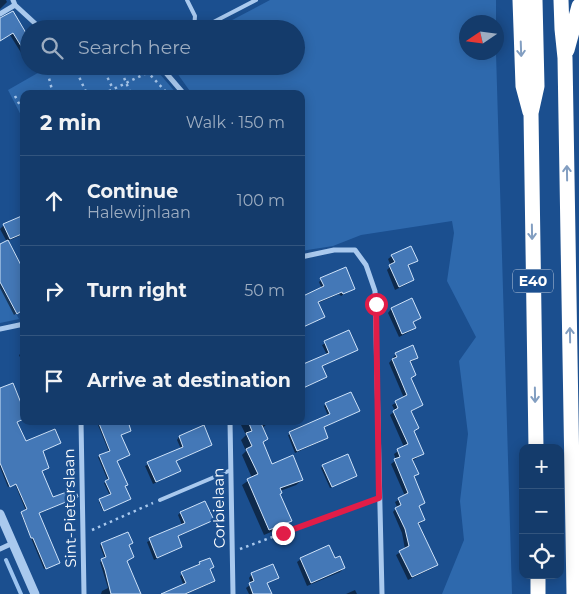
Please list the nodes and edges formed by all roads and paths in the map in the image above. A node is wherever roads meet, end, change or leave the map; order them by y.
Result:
1 (188, 0) edge
2 (256, 0) edge
3 (520, 0) edge
4 (535, 0) edge
5 (561, 0) edge
6 (14, 3) edge
7 (579, 6) edge
8 (0, 14) edge
9 (32, 20) edge
10 (195, 20) edge
11 (217, 20) edge
12 (565, 58) junction
13 (48, 75) edge
14 (78, 75) edge
15 (106, 75) edge
16 (123, 75) edge
17 (143, 75) edge
18 (152, 75) edge
19 (168, 75) edge
20 (127, 83) junction
21 (113, 89) joint
22 (52, 90) edge
23 (85, 90) edge
24 (130, 90) edge
25 (165, 90) edge
26 (181, 90) edge
27 (15, 96) dead end
28 (20, 105) edge
29 (530, 113) junction
30 (305, 256) edge
31 (20, 325) edge
32 (0, 329) edge
33 (81, 425) edge
34 (230, 425) edge
35 (536, 444) edge
36 (230, 470) junction
37 (379, 498) junction
38 (160, 500) joint
39 (0, 514) edge
40 (84, 533) junction
41 (250, 545) dead end
42 (6, 547) edge
43 (538, 579) edge
44 (35, 594) edge
45 (84, 594) edge
46 (233, 594) edge
47 (382, 594) edge
48 (538, 594) edge
49 (574, 594) edge

1 - 10 lane
2 - 11 lane
3 -> 29 highway
4 - 29 highway, E40
5 - 12 highway, E40
6 - 8 street
6 - 9 street
7 - 12 highway
49 -> 12 highway, E40
13 - 22 path
14 - 23 path
15 - 21 path
16 - 20 path
17 - 20 path
18 - 25 path
19 - 26 street
20 - 21 path
20 - 24 path
27 - 28 path
29 -> 35 highway, E40
30 - 37 street
31 - 32 street
33 - 40 street, Sint-Pieterslaan
34 - 36 street, Corbielaan
36 - 38 lane
36 - 46 street, Corbielaan
37 - 41 path
37 - 47 street
38 - 40 path
39 - 42 street
40 - 45 street, Sint-Pieterslaan
42 - 44 street
43 - 48 highway

